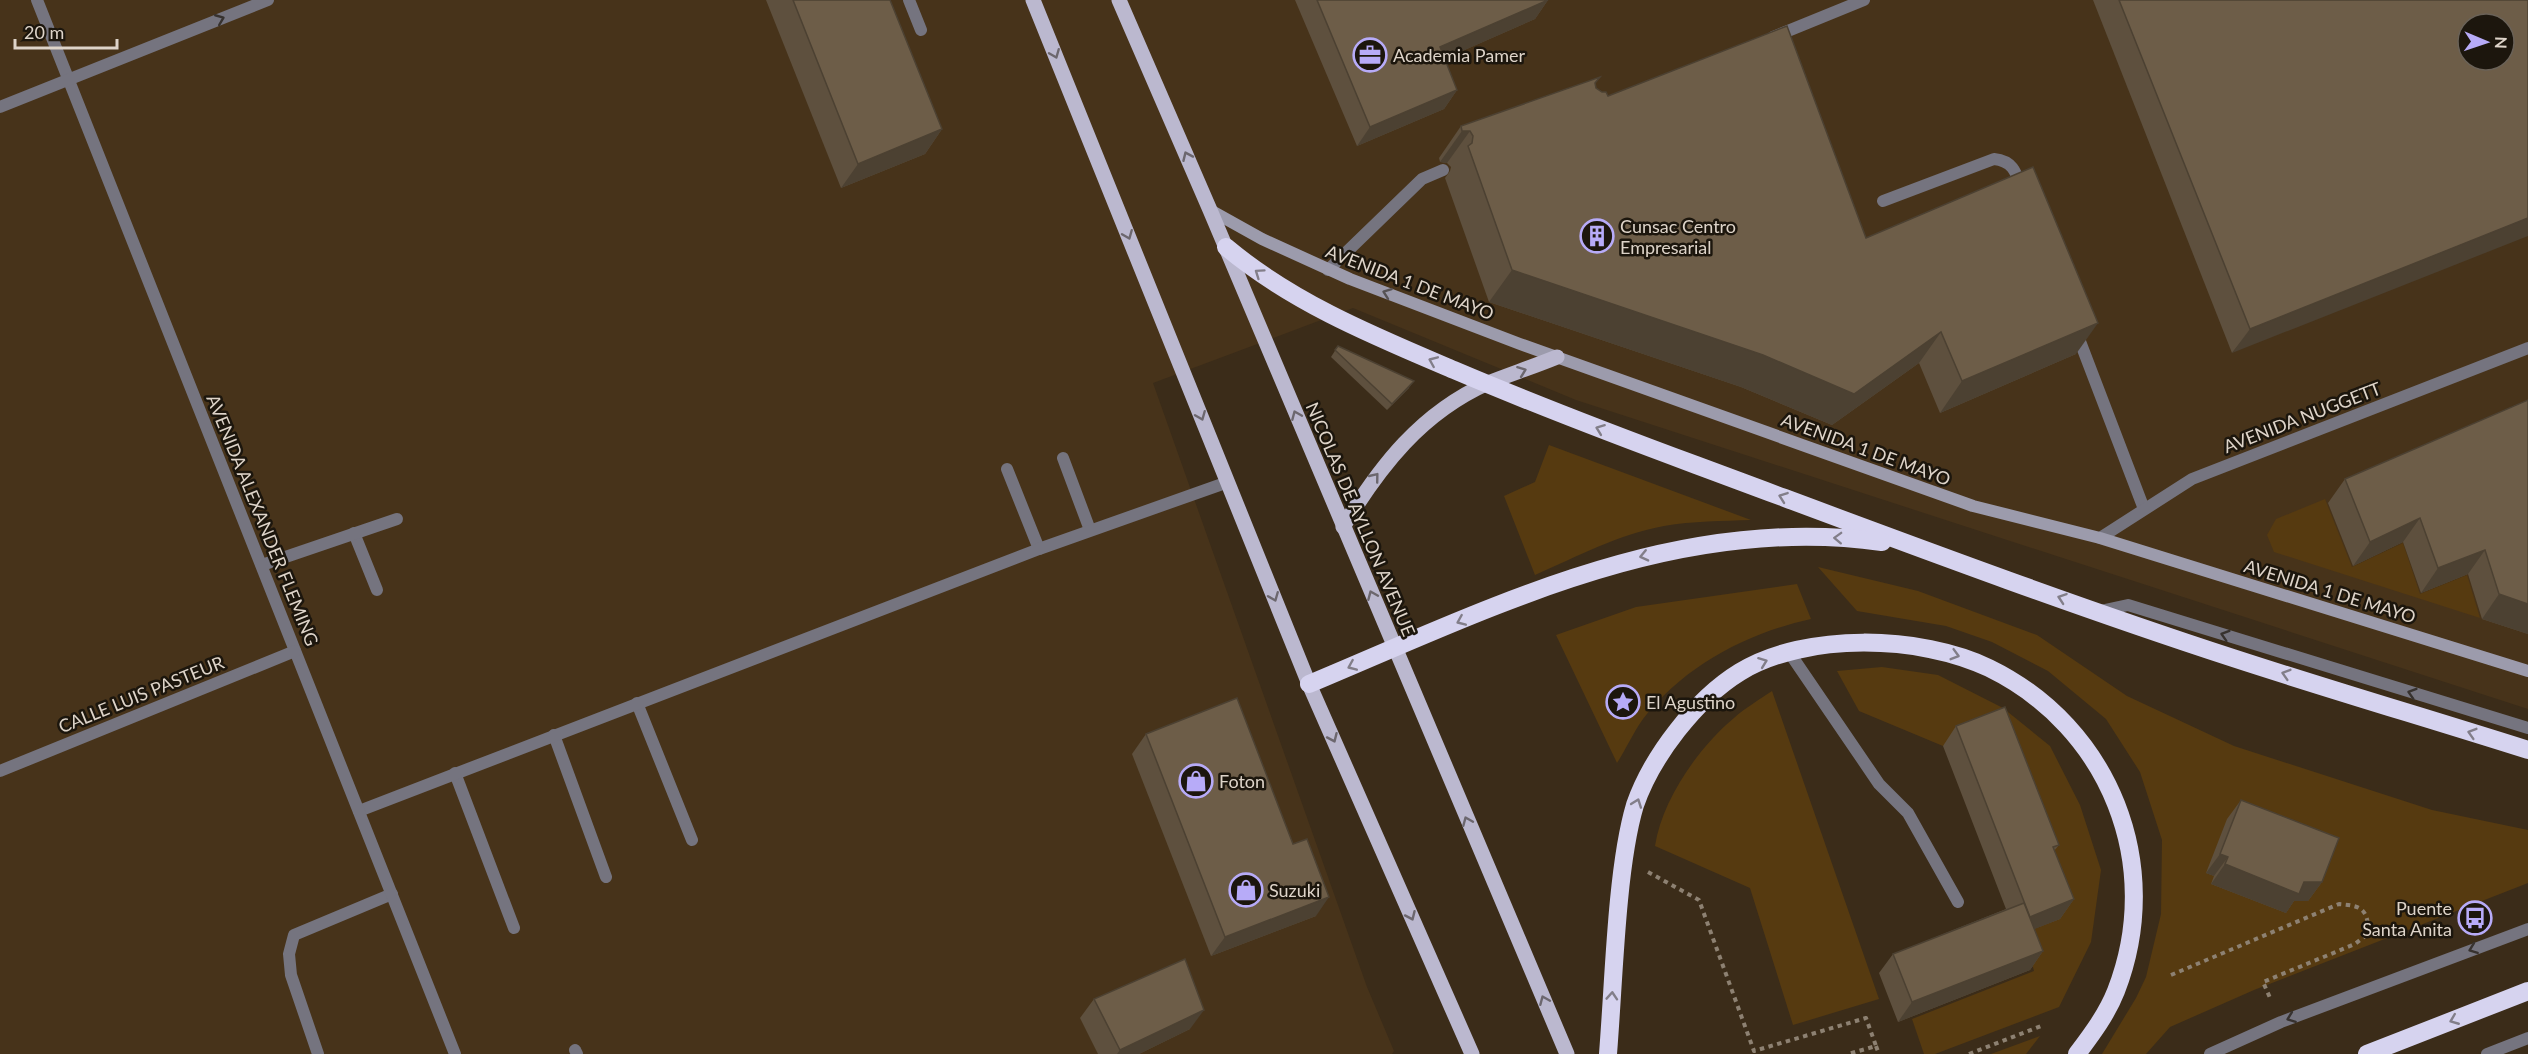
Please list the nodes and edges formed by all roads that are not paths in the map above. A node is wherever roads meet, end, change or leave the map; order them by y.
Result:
1 (37, 0) edge
2 (268, 0) edge
3 (909, 0) edge
4 (1033, 0) edge
5 (1119, 0) edge
6 (1864, 0) edge
7 (921, 30) dead end
8 (1766, 40) edge
9 (68, 80) junction
10 (0, 107) edge
11 (1443, 171) dead end
12 (2026, 199) edge
13 (1883, 201) dead end
14 (1210, 210) junction
15 (1226, 247) junction
16 (1328, 270) junction
17 (2072, 319) edge
18 (2528, 348) edge
19 (1557, 357) junction
20 (1487, 384) junction
21 (1063, 458) dead end
22 (1007, 469) dead end
23 (1228, 482) junction
24 (2145, 509) junction
25 (397, 519) dead end
26 (1343, 527) junction
27 (1090, 530) junction
28 (354, 533) junction
29 (2100, 538) junction
30 (1917, 546) junction
31 (1039, 549) junction
32 (262, 565) junction
33 (376, 590) dead end
34 (2100, 611) junction
35 (1394, 649) junction
36 (295, 651) junction
37 (1789, 652) junction
38 (2528, 671) edge
39 (1309, 684) junction
40 (637, 703) junction
41 (2528, 728) edge
42 (554, 735) junction
43 (2528, 750) edge
44 (0, 771) edge
45 (455, 772) junction
46 (359, 811) junction
47 (692, 840) dead end
48 (606, 877) dead end
49 (392, 894) junction
50 (1958, 902) dead end
51 (514, 928) dead end
52 (2528, 929) edge
53 (2528, 991) edge
54 (2528, 1038) edge
55 (318, 1054) edge
56 (455, 1054) edge
57 (1472, 1054) edge
58 (1567, 1054) edge
59 (1608, 1054) edge
60 (2078, 1054) edge
61 (2211, 1054) edge
62 (2367, 1054) edge
63 (2487, 1054) edge

1 - 9 street, AVENIDA ALEXANDER FLEMING
9 -> 2 street
3 - 7 street
4 -> 23 main road
14 -> 5 main road, NICOLAS DE AYLLON AVENUE
6 - 8 street
9 - 10 street
9 - 32 street, AVENIDA ALEXANDER FLEMING
11 - 16 street
12 - 13 street
14 - 15 main road, NICOLAS DE AYLLON AVENUE
14 - 16 street, AVENIDA 1 DE MAYO
20 -> 15 highway
26 -> 15 main road, NICOLAS DE AYLLON AVENUE
19 -> 16 street, AVENIDA 1 DE MAYO
17 - 24 street
18 - 24 street, AVENIDA NUGGETT
20 -> 19 main road
19 - 29 street, AVENIDA 1 DE MAYO
26 -> 20 main road
30 -> 20 highway
21 - 27 street
22 - 31 street
23 - 27 street
23 -> 39 main road
24 - 29 street, AVENIDA NUGGETT
25 - 28 street
35 -> 26 main road, NICOLAS DE AYLLON AVENUE
27 - 31 street
28 - 32 street
28 - 33 street
29 - 38 street, AVENIDA 1 DE MAYO
34 -> 30 highway
30 -> 35 highway
31 - 40 street
32 - 36 street, AVENIDA ALEXANDER FLEMING
41 -> 34 street
43 -> 34 highway
35 -> 39 highway
58 -> 35 main road, NICOLAS DE AYLLON AVENUE
36 - 44 street, CALLE LUIS PASTEUR
36 - 46 street, AVENIDA ALEXANDER FLEMING
37 - 50 street
59 -> 37 highway
37 -> 60 highway
39 -> 57 main road
40 - 42 street
40 - 47 street
42 - 45 street
42 - 48 street
45 - 46 street
45 - 51 street
46 - 49 street, AVENIDA ALEXANDER FLEMING
49 - 55 street
49 - 56 street, AVENIDA ALEXANDER FLEMING
52 -> 61 street
53 -> 62 highway
54 - 63 street

